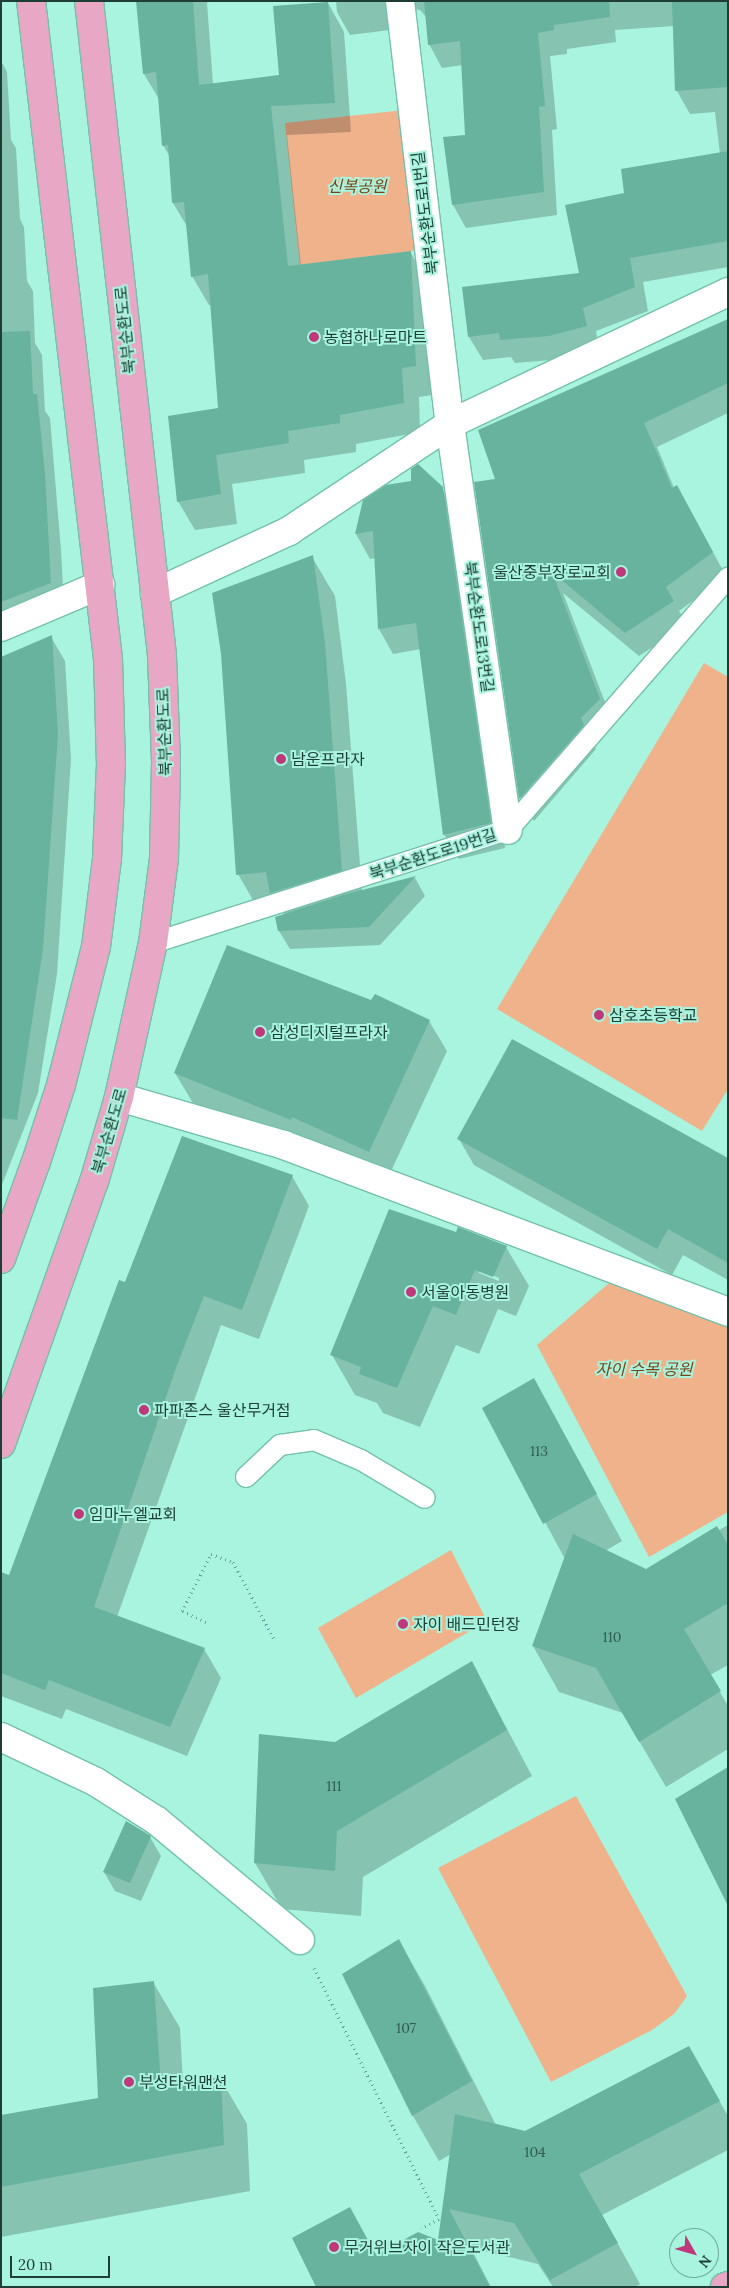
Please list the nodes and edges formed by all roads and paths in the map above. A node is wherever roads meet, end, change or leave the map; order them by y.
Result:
1 (89, 1) edge
2 (400, 1) edge
3 (29, 8) edge
4 (728, 292) edge
5 (450, 424) junction
6 (728, 578) edge
7 (100, 585) junction
8 (155, 593) junction
9 (1, 627) edge
10 (508, 830) junction
11 (153, 943) junction
12 (119, 1096) junction
13 (1, 1259) edge
14 (728, 1312) edge
15 (1, 1444) edge
16 (246, 1477) dead end
17 (425, 1498) dead end
18 (206, 1622) dead end
19 (274, 1640) dead end
20 (1, 1737) edge
21 (300, 1940) joint
22 (422, 2228) dead end

1 - 8 main road, 북부순환도로
2 - 5 street, 북부순환도로1번길
3 - 7 main road
4 - 5 street
5 - 8 street
5 - 10 street, 북부순환도로13번길
6 - 10 lane, 북부순환도로19번길
7 - 9 street
7 - 13 main road
8 - 11 main road, 북부순환도로
10 - 11 lane, 북부순환도로19번길
11 - 12 main road, 북부순환도로
12 - 14 street
12 - 15 main road, 북부순환도로
16 - 17 lane
18 - 19 path
20 - 21 street
21 - 22 path

